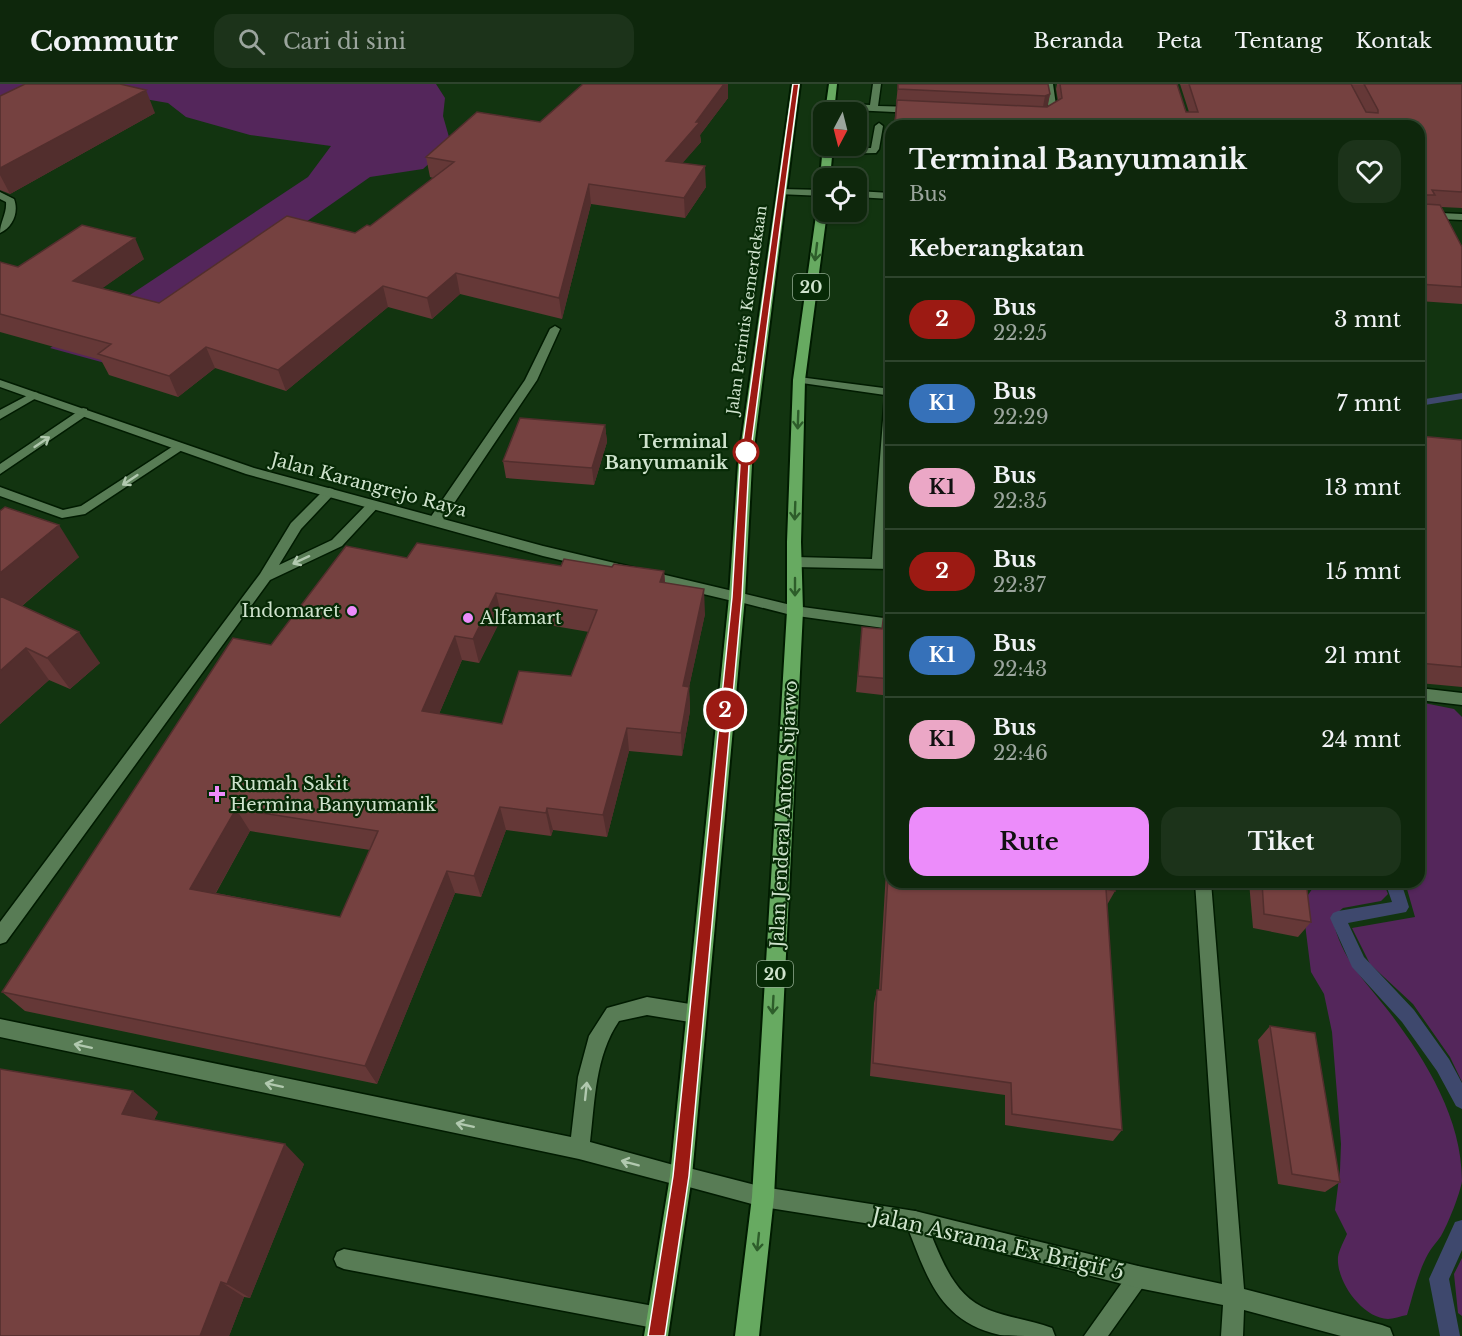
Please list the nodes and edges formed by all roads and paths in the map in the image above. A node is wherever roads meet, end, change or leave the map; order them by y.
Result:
1 (796, 84) edge
2 (833, 84) edge
3 (877, 84) edge
4 (1049, 84) edge
5 (832, 102) edge
6 (867, 108) edge
7 (874, 108) junction
8 (930, 111) edge
9 (1032, 116) edge
10 (879, 126) dead end
11 (867, 151) edge
12 (781, 192) junction
13 (813, 193) edge
14 (0, 195) edge
15 (867, 195) edge
16 (885, 196) edge
17 (1425, 215) edge
18 (1462, 217) edge
19 (820, 222) edge
20 (1425, 225) edge
21 (1462, 227) edge
22 (0, 230) edge
23 (555, 329) dead end
24 (799, 380) junction
25 (0, 383) edge
26 (885, 391) edge
27 (34, 395) junction
28 (83, 412) junction
29 (0, 415) edge
30 (178, 447) junction
31 (0, 470) edge
32 (0, 491) edge
33 (329, 492) junction
34 (374, 505) junction
35 (435, 521) junction
36 (885, 540) edge
37 (795, 562) junction
38 (884, 565) edge
39 (265, 577) junction
40 (736, 604) junction
41 (795, 611) junction
42 (885, 623) edge
43 (1425, 695) edge
44 (1462, 699) edge
45 (1203, 888) edge
46 (0, 936) edge
47 (696, 1014) junction
48 (0, 1028) edge
49 (579, 1149) junction
50 (681, 1176) junction
51 (763, 1197) junction
52 (915, 1221) junction
53 (344, 1259) dead end
54 (1138, 1277) junction
55 (1234, 1297) junction
56 (658, 1327) edge
57 (747, 1336) edge
58 (1044, 1336) edge
59 (1095, 1336) edge
60 (1232, 1336) edge
61 (1382, 1336) edge

1 - 12 highway, Jalan Perintis Kemerdekaan / 20
2 - 5 highway
3 - 7 street
4 - 9 street
6 - 7 street
7 - 8 street
10 - 11 street
12 - 13 street, Jalan Perintis Kemerdekaan
12 - 40 highway, Jalan Perintis Kemerdekaan / 20
14 - 22 street
15 - 16 street
17 - 18 street
19 -> 24 highway, Jalan Perintis Kemerdekaan / 20
20 - 21 street
23 - 35 street
24 - 26 street
24 -> 37 highway, Jalan Perintis Kemerdekaan / 20
25 - 27 street, Jalan Karangrejo Raya
27 - 28 street, Jalan Karangrejo Raya
27 - 29 street
28 - 30 street, Jalan Karangrejo Raya
31 -> 28 street
30 -> 32 street
30 - 33 street, Jalan Karangrejo Raya
33 - 34 street, Jalan Karangrejo Raya
33 - 39 street
34 - 35 street, Jalan Karangrejo Raya
34 -> 39 street
35 - 40 street, Jalan Karangrejo Raya
36 - 38 street
37 - 38 street
37 -> 41 highway, Jalan Perintis Kemerdekaan / 20
39 - 46 street
40 - 41 street, Jalan Karangrejo Raya
40 - 47 highway, 20
41 - 42 street, Jalan Karangrejo Raya
41 -> 51 highway, Jalan Jenderal Anton Sujarwo / 20
43 - 44 street
45 - 55 street
49 -> 47 street
47 - 50 highway, 20
49 -> 48 street
50 -> 49 street
50 - 51 street
50 - 56 highway, 20
51 - 52 street, Jalan Asrama Ex Brigif 5
51 -> 57 highway, Jalan Jenderal Anton Sujarwo / 20
52 - 54 street, Jalan Asrama Ex Brigif 5
52 - 58 street
53 - 56 street
54 - 55 street, Jalan Asrama Ex Brigif 5
54 - 59 street
55 - 60 street
55 - 61 street, Jalan Asrama Ex Brigif 5

